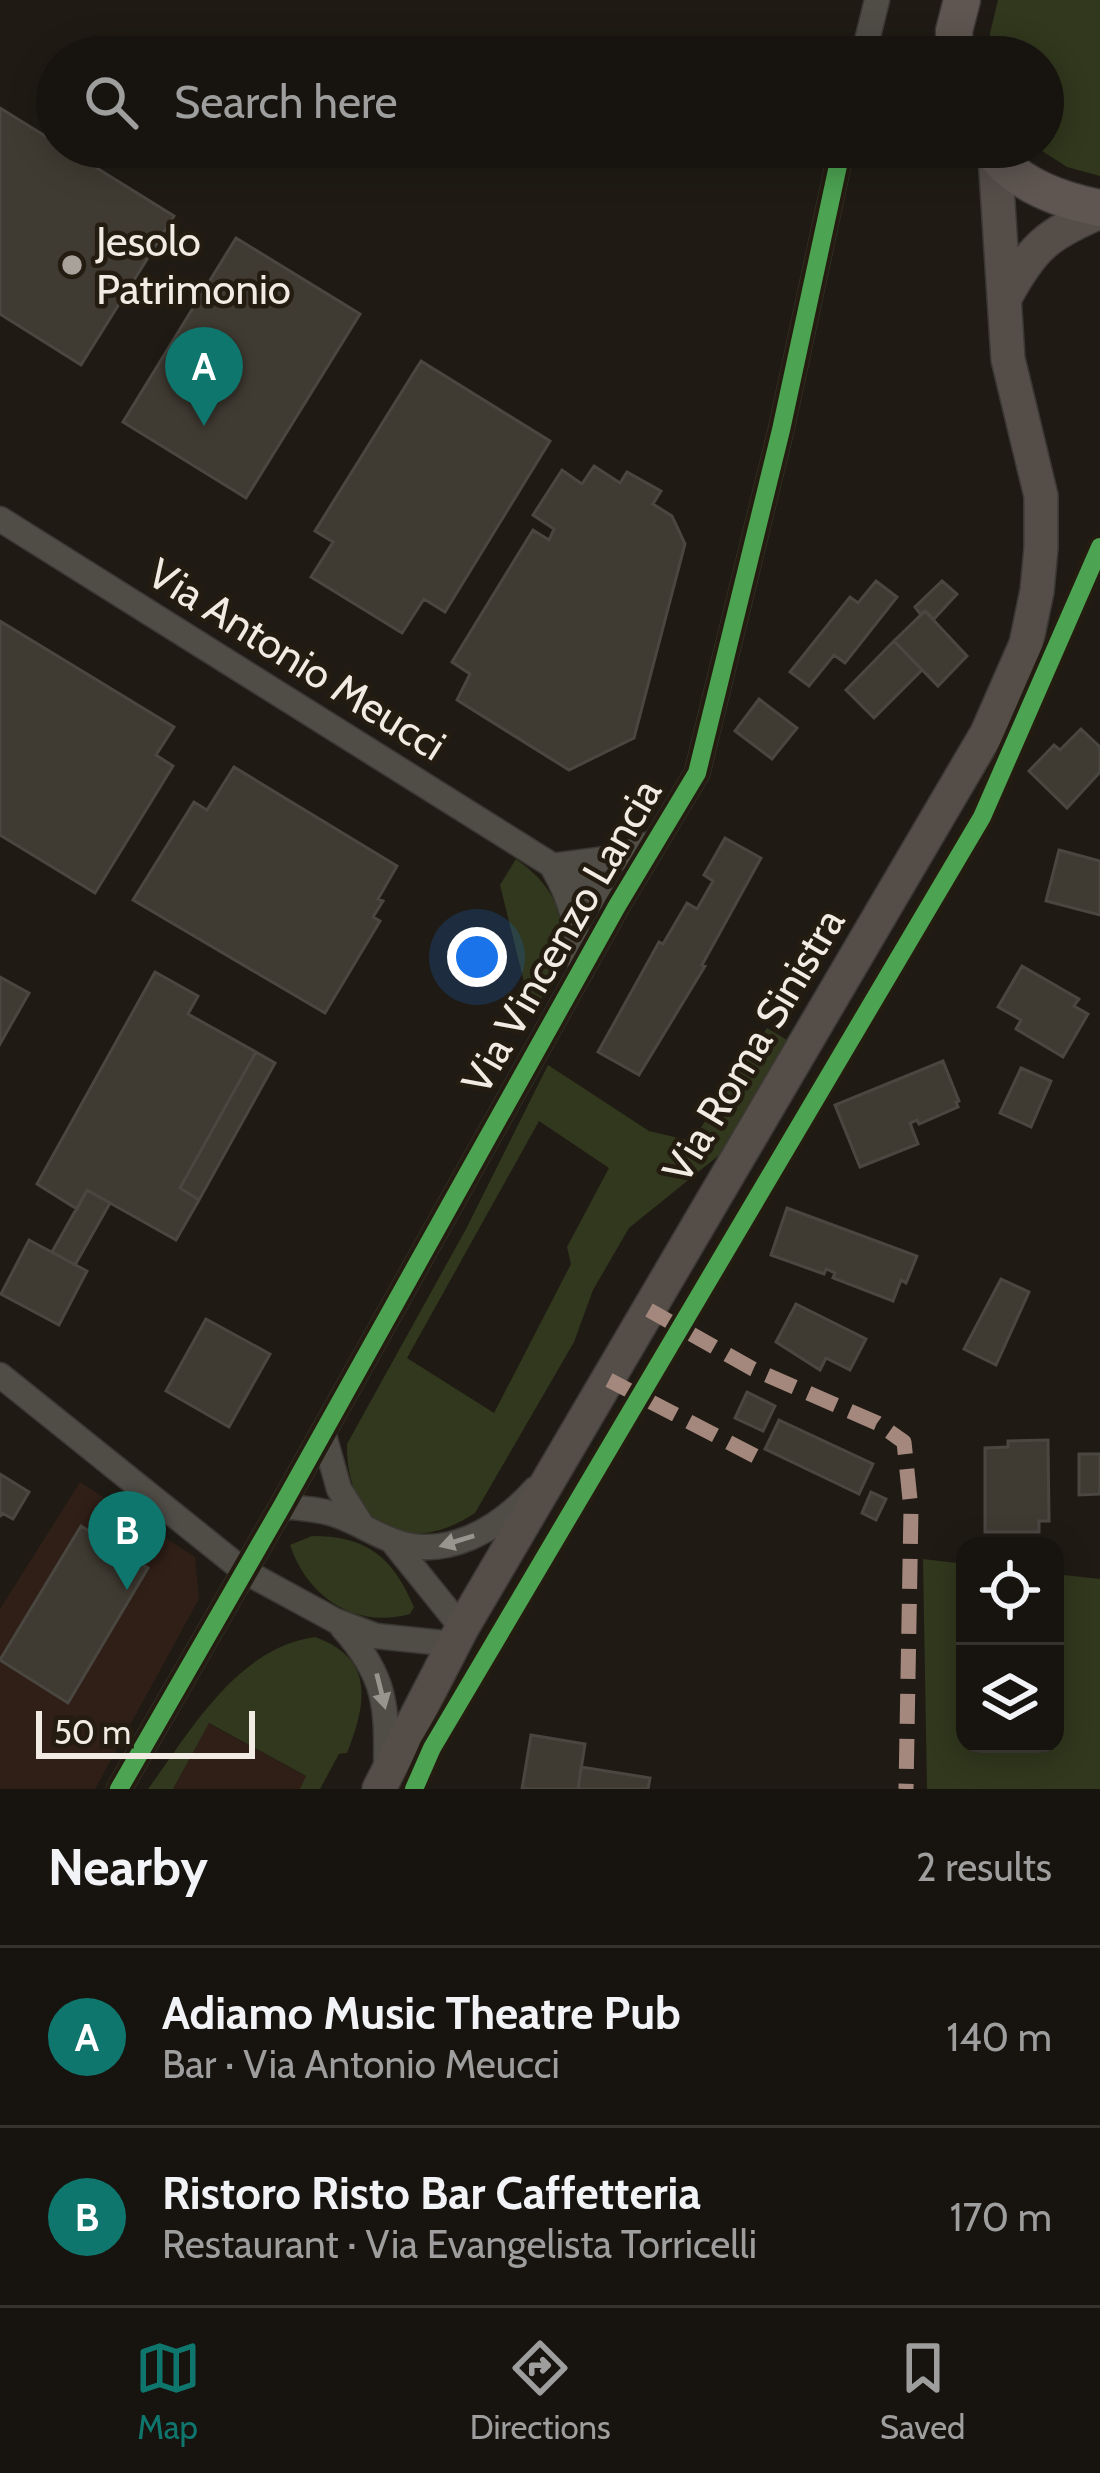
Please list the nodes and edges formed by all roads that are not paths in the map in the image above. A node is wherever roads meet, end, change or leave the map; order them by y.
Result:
1 (878, 0) edge
2 (959, 1) edge
3 (869, 36) edge
4 (956, 36) edge
5 (837, 168) edge
6 (993, 168) edge
7 (1010, 168) edge
8 (1100, 210) edge
9 (1003, 302) junction
10 (0, 519) edge
11 (656, 841) junction
12 (552, 866) junction
13 (617, 906) junction
14 (581, 970) junction
15 (0, 1375) edge
16 (323, 1432) junction
17 (571, 1445) junction
18 (282, 1506) junction
19 (361, 1524) junction
20 (392, 1540) junction
21 (244, 1570) junction
22 (336, 1621) junction
23 (457, 1636) junction
24 (383, 1782) edge
25 (119, 1789) edge

1 - 3 street
2 - 4 main road
5 - 11 street, Via Vincenzo Lancia
6 - 9 street, Via Roma Sinistra
7 - 8 main road, Via Roma Sinistra
8 - 9 street, Via Roma Sinistra
9 - 17 street, Via Roma Sinistra
10 - 12 street, Via Antonio Meucci
11 - 12 street
11 - 13 street, Via Vincenzo Lancia
12 - 13 street, Via Antonio Meucci
12 - 14 street
13 - 14 street, Via Vincenzo Lancia
14 - 16 street, Via Vincenzo Lancia
15 - 21 street
16 - 18 street, Via Vincenzo Lancia
16 - 19 street
17 -> 20 street
17 - 23 street, Via Roma Sinistra
18 - 19 street
18 - 21 street, Via Vincenzo Lancia
19 - 20 street
20 - 23 street
21 - 22 street
21 - 25 street, Via Vincenzo Lancia
22 - 23 street
22 -> 24 street
23 - 24 street, Via Roma Sinistra

